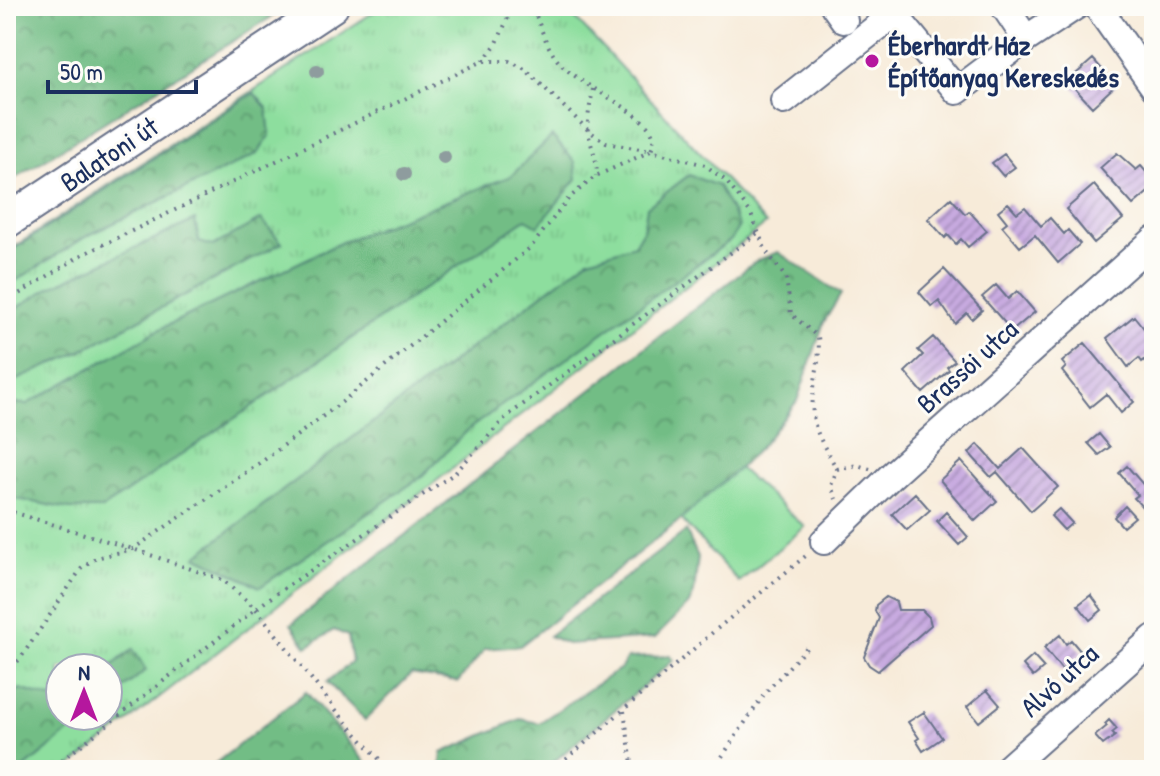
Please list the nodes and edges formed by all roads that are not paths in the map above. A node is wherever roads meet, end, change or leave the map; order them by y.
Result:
1 (332, 6) edge
2 (1004, 6) edge
3 (1076, 6) edge
4 (1097, 6) edge
5 (899, 10) edge
6 (1026, 39) junction
7 (1154, 87) edge
8 (784, 101) dead end
9 (6, 222) edge
10 (1154, 240) edge
11 (824, 541) road end
12 (1154, 638) edge
13 (1006, 770) edge

1 - 9 main road, Balatoni út
2 - 6 street
3 - 6 street
4 - 7 street
5 - 6 street
5 - 8 street
10 - 11 street, Brassói utca
12 - 13 street, Alvó utca

